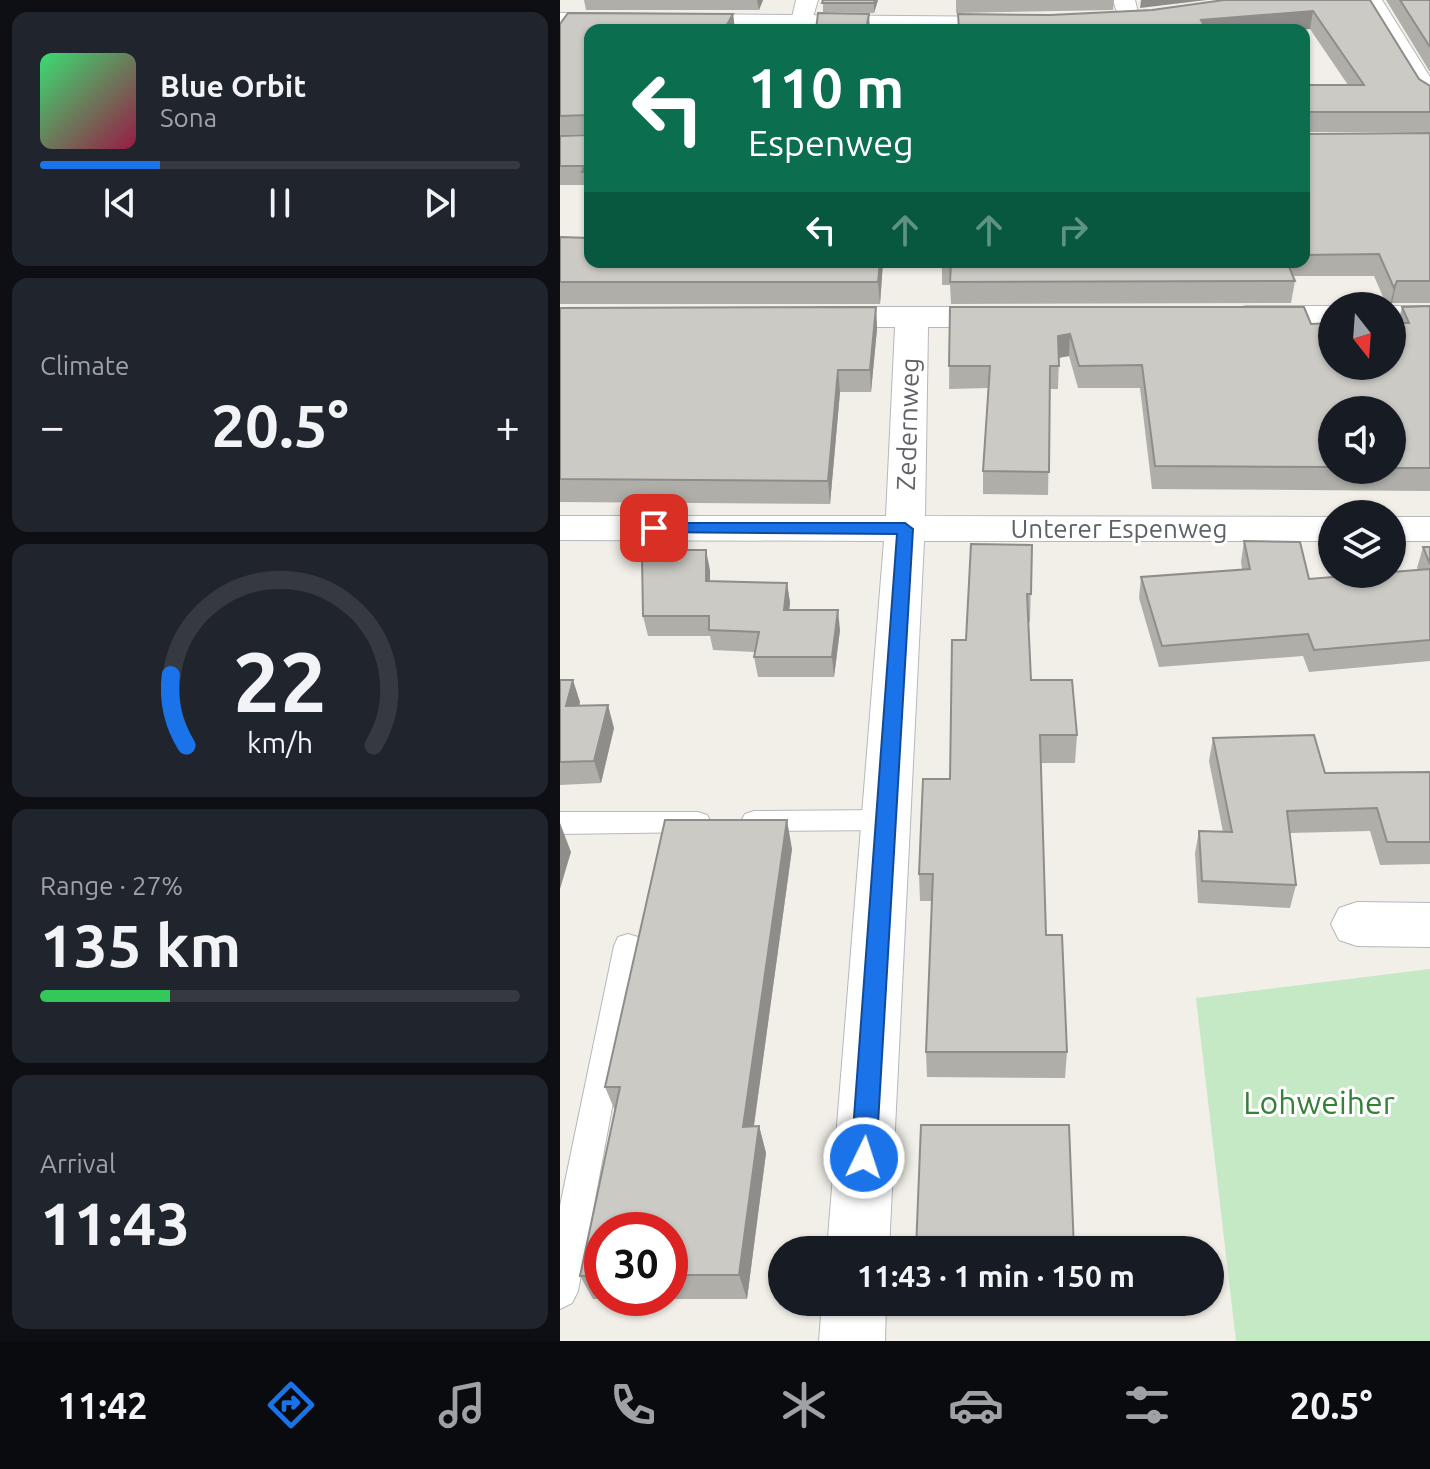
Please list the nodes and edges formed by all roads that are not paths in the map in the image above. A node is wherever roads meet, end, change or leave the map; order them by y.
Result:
1 (1371, 0) edge
2 (804, 11) edge
3 (560, 20) edge
4 (627, 24) edge
5 (680, 24) edge
6 (1048, 24) edge
7 (1430, 97) edge
8 (1223, 316) edge
9 (1318, 316) edge
10 (1406, 316) edge
11 (1430, 316) edge
12 (784, 317) edge
13 (912, 317) junction
14 (1036, 317) edge
15 (560, 528) edge
16 (905, 529) junction
17 (1318, 529) edge
18 (1406, 529) edge
19 (1430, 529) edge
20 (886, 820) junction
21 (560, 823) edge
22 (1357, 924) dead end
23 (1430, 925) edge
24 (628, 946) dead end
25 (859, 1236) edge
26 (560, 1291) edge
27 (853, 1316) edge
28 (852, 1341) edge

1 - 7 street
2 - 5 street
2 - 6 street
3 - 4 street
8 - 9 street
10 - 11 street
12 - 13 street
13 - 14 street
13 - 16 street, Zedernweg
15 - 16 street, Unterer Espenweg
16 - 17 street, Unterer Espenweg
16 - 20 street, Zedernweg
18 - 19 street
20 - 21 lane
20 - 25 street, Zedernweg
22 - 23 street
24 - 26 lane
27 - 28 street

